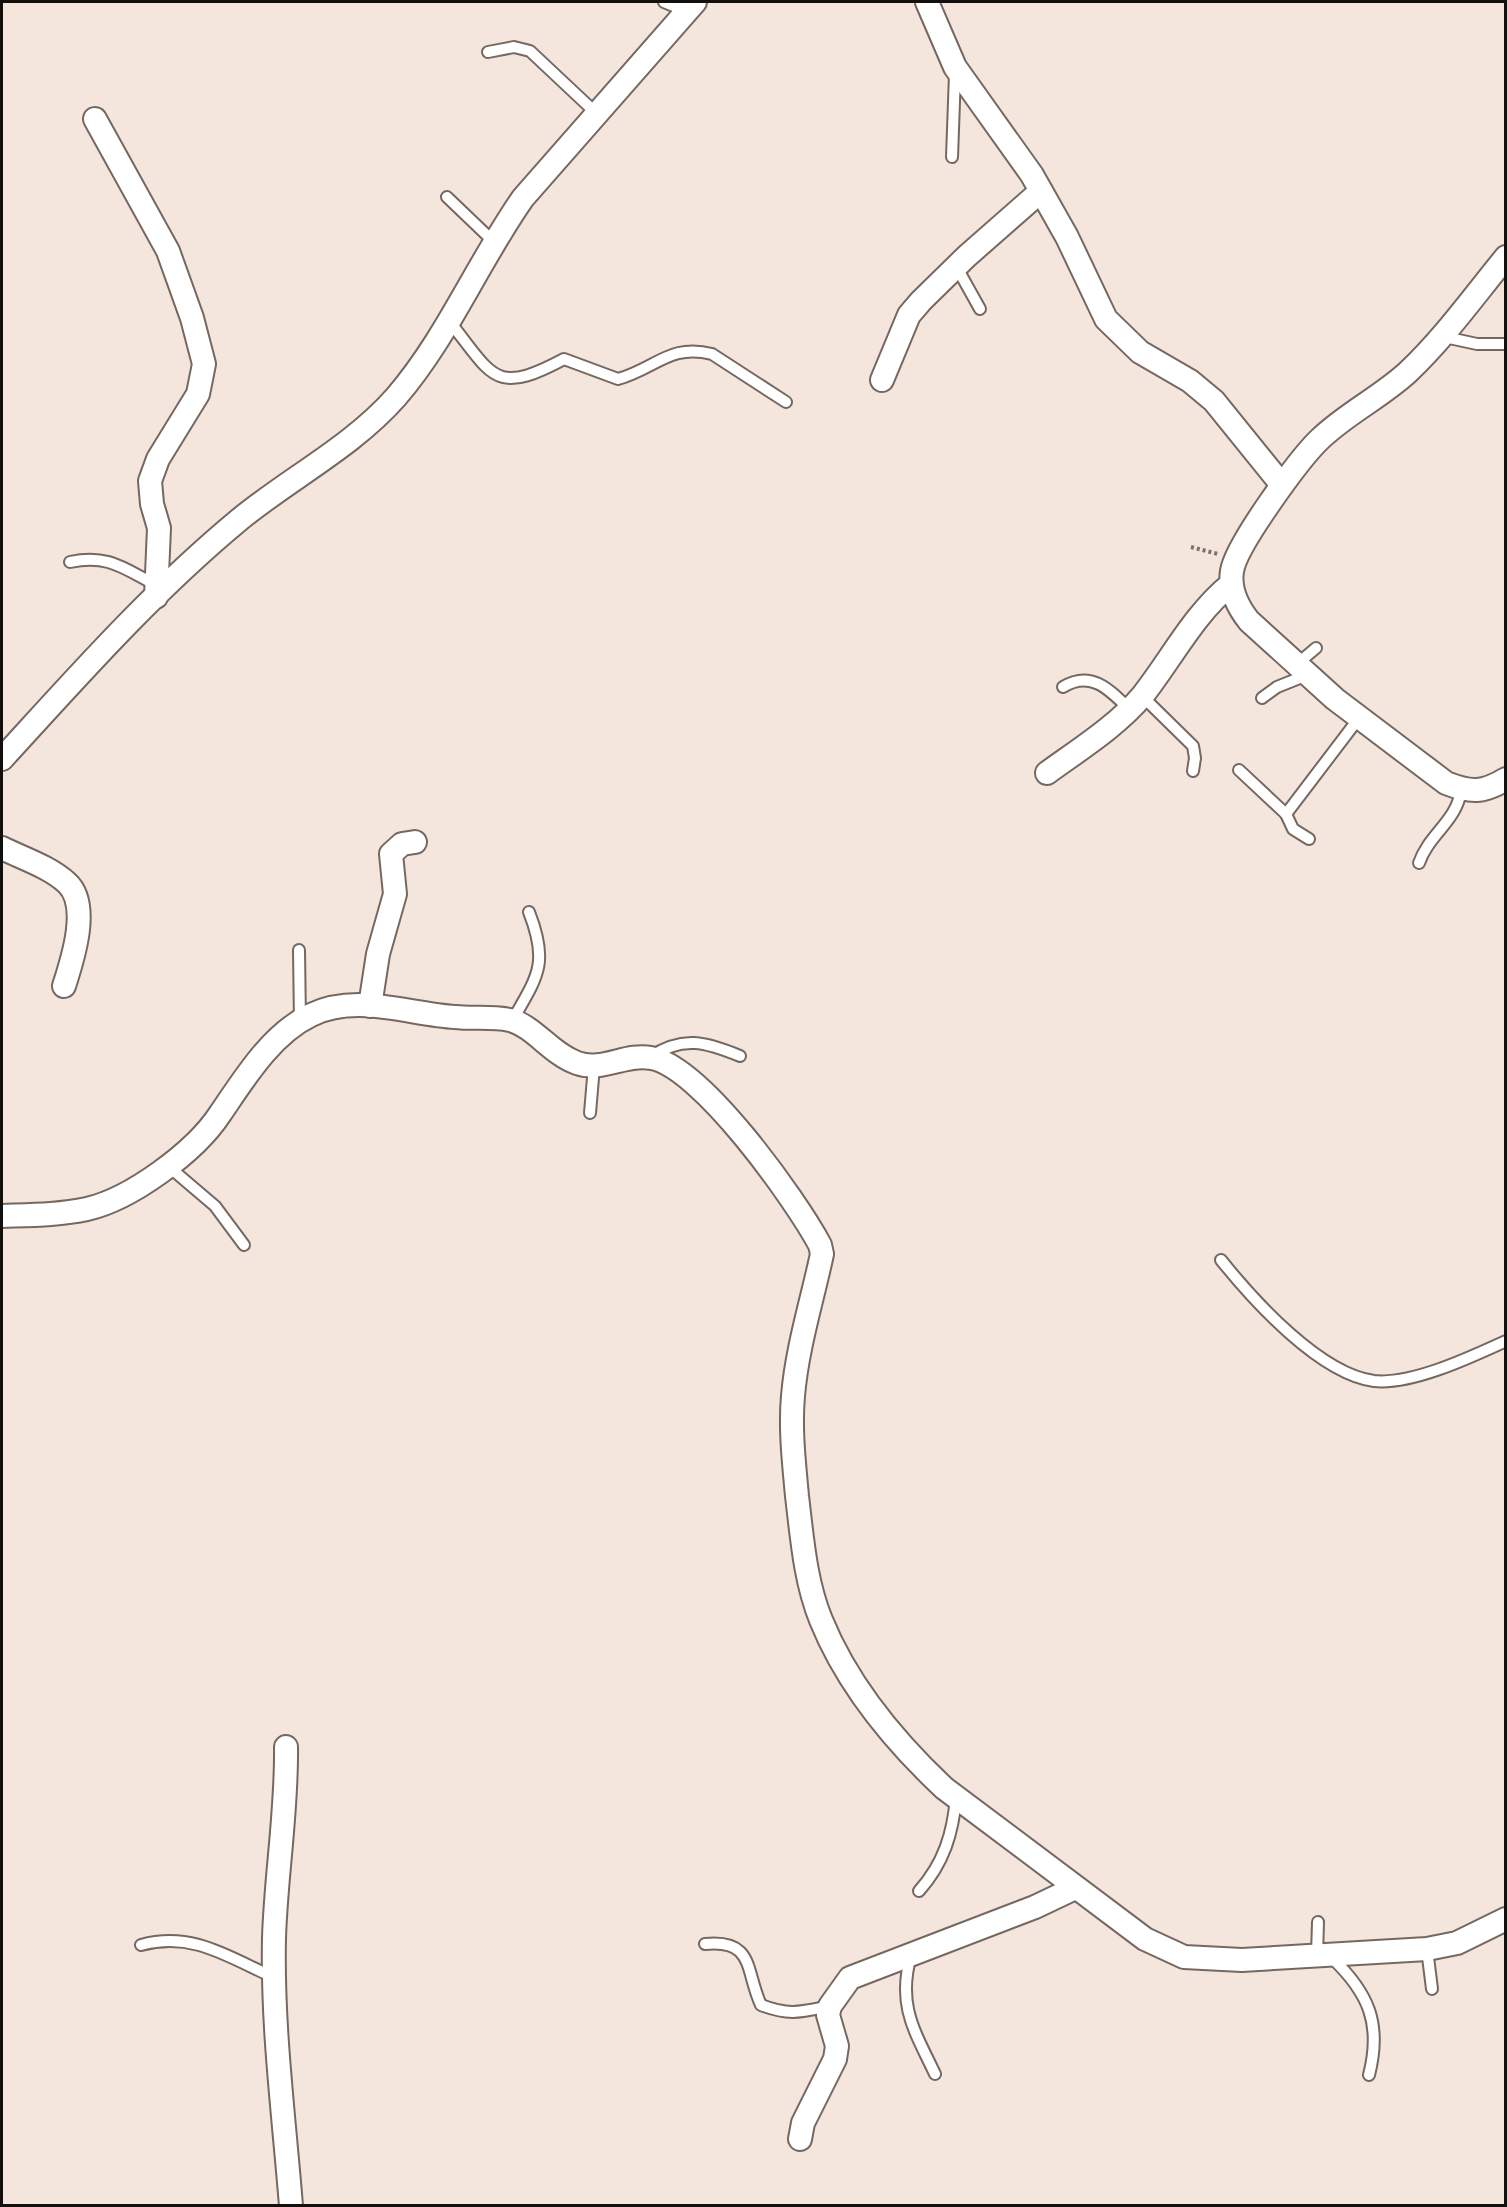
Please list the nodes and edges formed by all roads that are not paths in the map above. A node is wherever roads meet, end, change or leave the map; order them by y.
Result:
1 (664, 2) edge
2 (927, 2) edge
3 (690, 6) edge
4 (488, 52) dead end
5 (955, 67) junction
6 (596, 113) junction
7 (95, 119) dead end
8 (952, 157) dead end
9 (1041, 191) junction
10 (447, 197) dead end
11 (494, 242) junction
12 (1506, 257) edge
13 (956, 266) junction
14 (980, 309) dead end
15 (449, 321) junction
16 (1440, 336) junction
17 (1506, 344) edge
18 (882, 380) dead end
19 (786, 402) dead end
20 (1282, 485) junction
21 (70, 562) dead end
22 (1231, 584) junction
23 (156, 591) junction
24 (1316, 648) dead end
25 (1302, 669) junction
26 (1063, 687) dead end
27 (1262, 698) dead end
28 (1136, 702) junction
29 (1359, 718) junction
30 (2, 759) edge
31 (1239, 770) dead end
32 (1193, 771) dead end
33 (1047, 773) dead end
34 (1506, 778) edge
35 (1461, 789) junction
36 (1286, 814) junction
37 (1309, 839) dead end
38 (415, 842) dead end
39 (2, 848) edge
40 (1419, 862) dead end
41 (530, 912) dead end
42 (298, 950) dead end
43 (63, 986) dead end
44 (370, 1006) junction
45 (512, 1021) junction
46 (300, 1022) junction
47 (740, 1056) dead end
48 (650, 1057) junction
49 (594, 1066) junction
50 (590, 1113) dead end
51 (167, 1165) junction
52 (2, 1216) edge
53 (244, 1245) dead end
54 (1221, 1260) dead end
55 (1506, 1341) edge
56 (286, 1747) dead end
57 (956, 1797) junction
58 (1075, 1888) junction
59 (919, 1891) dead end
60 (1506, 1919) edge
61 (1318, 1922) dead end
62 (705, 1944) dead end
63 (141, 1945) dead end
64 (1427, 1949) junction
65 (911, 1954) junction
66 (1323, 1955) junction
67 (275, 1978) junction
68 (1432, 1989) dead end
69 (830, 2006) junction
70 (935, 2074) dead end
71 (1369, 2075) dead end
72 (800, 2139) dead end
73 (291, 2205) edge

1 - 3 lane
2 - 5 street
3 - 6 street
4 - 6 lane
5 - 8 lane
5 - 9 street
6 - 11 street
7 - 23 street
9 - 13 street
9 - 20 street
10 - 11 lane
11 - 15 street
12 - 16 street
13 - 14 lane
13 - 18 street
15 - 19 lane
15 - 23 street
16 - 17 lane
16 - 20 street
20 - 22 street
21 - 23 lane
22 - 25 street
22 - 28 street
23 - 30 street
24 - 25 lane
25 - 27 lane
25 - 29 street
26 - 28 lane
28 - 32 lane
28 - 33 street
29 - 35 street
29 - 36 lane
31 - 36 lane
34 - 35 street
35 - 40 lane
36 - 37 lane
38 - 44 street
39 - 43 street
41 - 45 lane
42 - 46 lane
44 - 45 street
44 - 46 street
45 - 49 street
46 - 51 street
47 - 48 lane
48 - 49 street
48 - 57 street
49 - 50 lane
51 - 52 street
51 - 53 lane
54 - 55 lane
56 - 67 street
57 - 58 street
57 - 59 lane
58 - 65 street
58 - 66 street
60 - 64 street
61 - 66 lane
62 - 69 lane
63 - 67 lane
64 - 66 street
64 - 68 lane
65 - 69 street
65 - 70 lane
66 - 71 lane
67 - 73 street
69 - 72 street

